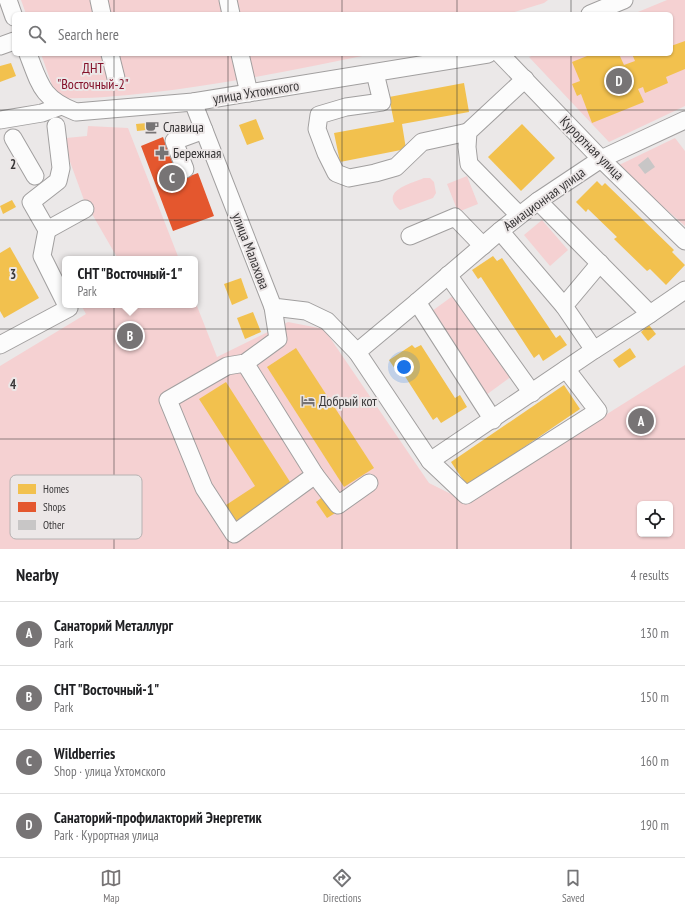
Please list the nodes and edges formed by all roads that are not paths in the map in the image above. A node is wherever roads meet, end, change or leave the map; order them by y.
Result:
1 (8, 0) edge
2 (99, 0) edge
3 (228, 0) edge
4 (624, 0) edge
5 (12, 12) edge
6 (102, 12) edge
7 (231, 12) edge
8 (595, 12) edge
9 (12, 42) edge
10 (0, 46) edge
11 (29, 56) edge
12 (110, 56) edge
13 (240, 56) edge
14 (476, 56) edge
15 (502, 56) edge
16 (375, 73) junction
17 (116, 78) dead end
18 (525, 80) junction
19 (249, 93) junction
20 (194, 102) junction
21 (61, 106) junction
22 (0, 120) edge
23 (685, 120) edge
24 (56, 126) dead end
25 (204, 130) junction
26 (468, 132) junction
27 (13, 138) dead end
28 (601, 159) junction
29 (185, 169) dead end
30 (35, 176) dead end
31 (538, 201) junction
32 (85, 209) dead end
33 (520, 215) junction
34 (47, 230) junction
35 (500, 231) junction
36 (410, 236) dead end
37 (685, 241) edge
38 (482, 246) junction
39 (600, 263) junction
40 (448, 275) junction
41 (685, 290) edge
42 (62, 296) edge
43 (417, 302) junction
44 (564, 306) junction
45 (273, 307) junction
46 (69, 308) edge
47 (650, 314) junction
48 (0, 345) edge
49 (594, 350) junction
50 (357, 352) junction
51 (245, 363) junction
52 (566, 369) junction
53 (532, 393) junction
54 (493, 420) junction
55 (430, 461) junction
56 (315, 476) junction
57 (368, 482) dead end

1 - 5 street
2 - 6 street
3 - 7 street
4 - 8 street
9 - 10 street
11 - 21 street, улица Ухтомского
12 - 17 street
13 - 19 street
14 - 16 street, улица Ухтомского
15 - 18 street, Курортная улица
16 - 19 street, улица Ухтомского
16 - 26 street
18 - 26 street
18 - 28 street, Курортная улица
19 - 20 street, улица Ухтомского
20 - 21 street, улица Ухтомского
20 - 25 street, улица Малахова
21 - 22 street
23 - 28 street, Авиационная улица
24 - 34 street
25 - 29 street
25 - 45 street, улица Малахова
26 - 33 street
27 - 30 street
28 - 31 street, Авиационная улица
28 - 37 street, Курортная улица
31 - 33 street, Авиационная улица
31 - 39 street
32 - 34 street
33 - 35 street, Авиационная улица
34 - 42 street
35 - 38 street, Авиационная улица
35 - 44 street
36 - 38 street
38 - 40 street, Авиационная улица
39 - 44 street
39 - 47 street
40 - 43 street, Авиационная улица
40 - 53 street
41 - 47 street
43 - 50 street, Авиационная улица
43 - 54 street
44 - 49 street
45 - 50 street, улица Малахова
45 - 51 street
46 - 48 street
47 - 49 street
49 - 52 street
50 - 55 street, улица Малахова
51 - 56 street
51 - 56 street
52 - 53 street
52 - 55 street, улица Малахова
53 - 54 street
54 - 55 street
56 - 57 street

